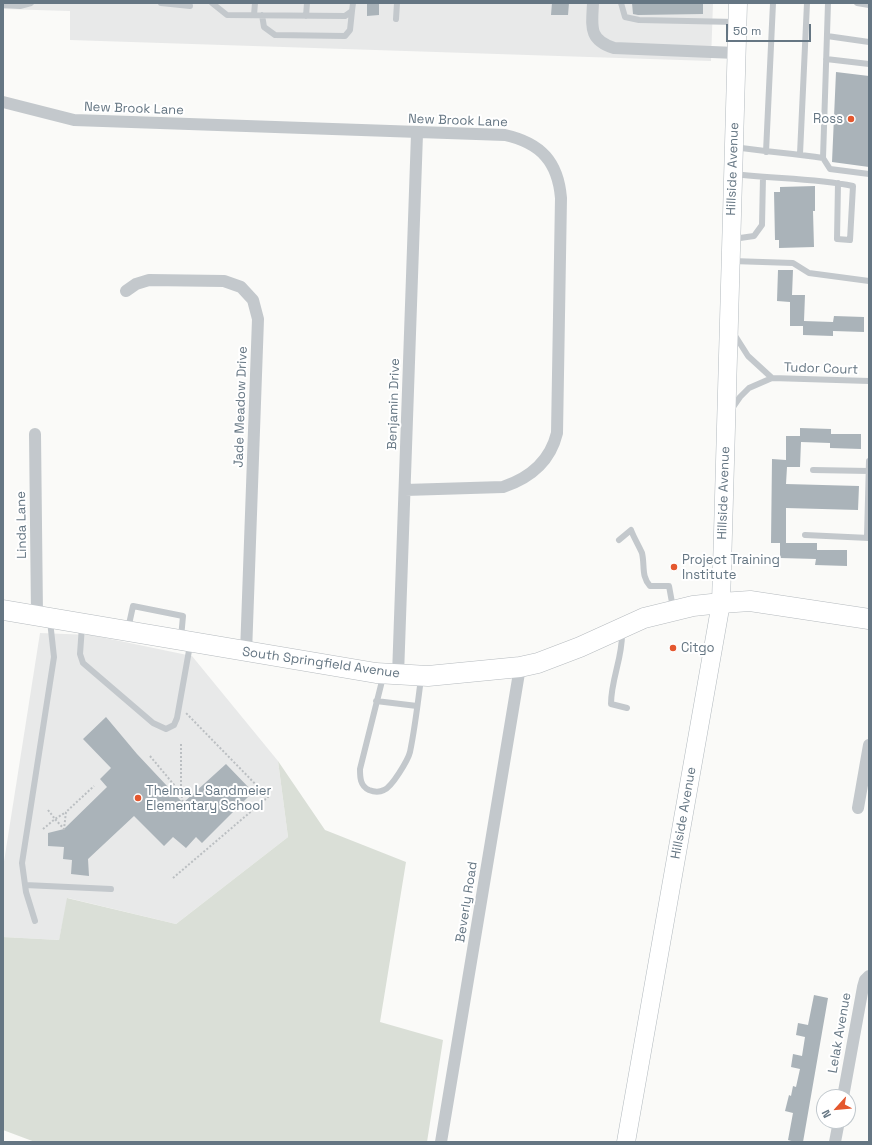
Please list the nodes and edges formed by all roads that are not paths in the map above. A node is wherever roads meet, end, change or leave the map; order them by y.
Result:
1 (31, 3) edge
2 (161, 3) edge
3 (212, 3) edge
4 (255, 3) edge
5 (307, 3) edge
6 (353, 3) edge
7 (397, 3) edge
8 (593, 3) edge
9 (621, 3) edge
10 (738, 3) edge
11 (773, 3) edge
12 (807, 3) edge
13 (828, 3) edge
14 (857, 3) edge
15 (3, 5) edge
16 (869, 5) edge
17 (190, 6) dead end
18 (352, 11) junction
19 (254, 15) junction
20 (262, 15) junction
21 (306, 16) junction
22 (396, 19) dead end
23 (738, 22) junction
24 (827, 36) junction
25 (869, 42) edge
26 (736, 53) junction
27 (826, 59) junction
28 (869, 64) edge
29 (3, 102) edge
30 (417, 134) junction
31 (734, 147) junction
32 (766, 152) junction
33 (800, 154) junction
34 (823, 158) junction
35 (733, 174) junction
36 (869, 174) edge
37 (763, 178) junction
38 (838, 183) junction
39 (731, 240) junction
40 (731, 261) junction
41 (869, 281) edge
42 (126, 291) dead end
43 (729, 322) junction
44 (772, 378) junction
45 (869, 381) edge
46 (726, 420) junction
47 (35, 434) dead end
48 (869, 461) edge
49 (813, 470) dead end
50 (868, 471) edge
51 (405, 490) junction
52 (805, 535) dead end
53 (868, 537) edge
54 (619, 540) dead end
55 (721, 603) junction
56 (3, 610) edge
57 (674, 610) junction
58 (43, 616) junction
59 (869, 619) edge
60 (82, 622) junction
61 (622, 627) junction
62 (186, 642) junction
63 (246, 652) junction
64 (520, 667) junction
65 (391, 674) junction
66 (422, 676) junction
67 (376, 701) junction
68 (417, 706) junction
69 (627, 708) dead end
70 (869, 746) edge
71 (858, 808) dead end
72 (25, 885) junction
73 (111, 889) dead end
74 (35, 921) dead end
75 (869, 976) edge
76 (844, 1089) edge
77 (837, 1129) edge
78 (441, 1142) edge
79 (626, 1142) edge
80 (835, 1142) edge

1 - 15 lane
2 - 17 lane
3 - 19 lane
4 - 19 lane
5 - 21 lane
6 - 18 lane
7 - 22 lane
8 - 26 street
9 - 23 lane
10 - 23 street, Hillside Avenue
11 - 32 lane
12 - 33 lane
13 - 24 lane
14 - 16 lane
18 - 20 lane
18 - 21 lane
19 - 20 lane
20 - 21 lane
23 - 26 street, Hillside Avenue
24 - 25 lane
24 - 27 lane
26 - 31 street, Hillside Avenue
27 - 28 lane
27 - 34 lane
29 - 30 street, New Brook Lane
30 - 51 street, Benjamin Drive
30 - 51 street, New Brook Lane
31 - 32 lane
31 - 35 street, Hillside Avenue
32 - 33 lane
33 - 34 lane
34 - 36 lane
35 - 37 lane
35 - 39 street, Hillside Avenue
37 - 38 lane
37 - 39 lane
38 - 38 lane
39 - 40 street, Hillside Avenue
40 - 41 lane
40 - 43 street, Hillside Avenue
42 - 63 street, Jade Meadow Drive
43 - 44 lane, Tudor Court
43 - 46 street, Hillside Avenue
44 - 45 lane, Tudor Court
44 - 46 lane, Tudor Court
46 - 55 street, Hillside Avenue
47 - 58 street, Linda Lane
48 - 50 lane
49 - 50 lane
50 - 53 lane
51 - 65 street, Benjamin Drive
52 - 53 lane
54 - 57 lane
55 - 57 main road, South Springfield Avenue
55 - 59 main road, South Springfield Avenue
55 - 79 street, Hillside Avenue
56 - 58 main road, South Springfield Avenue
57 - 61 main road, South Springfield Avenue
58 - 60 main road, South Springfield Avenue
58 - 72 lane
60 - 62 main road, South Springfield Avenue
60 - 62 lane
61 - 64 main road, South Springfield Avenue
61 - 69 lane
62 - 63 main road, South Springfield Avenue
63 - 65 main road, South Springfield Avenue
64 - 66 main road, South Springfield Avenue
64 - 78 street, Beverly Road
65 - 66 main road, South Springfield Avenue
65 - 67 lane
66 - 68 lane
67 - 68 lane
67 - 68 lane
70 - 71 street
72 - 73 lane
72 - 74 lane
75 - 76 street, Lelak Avenue
77 - 80 street

